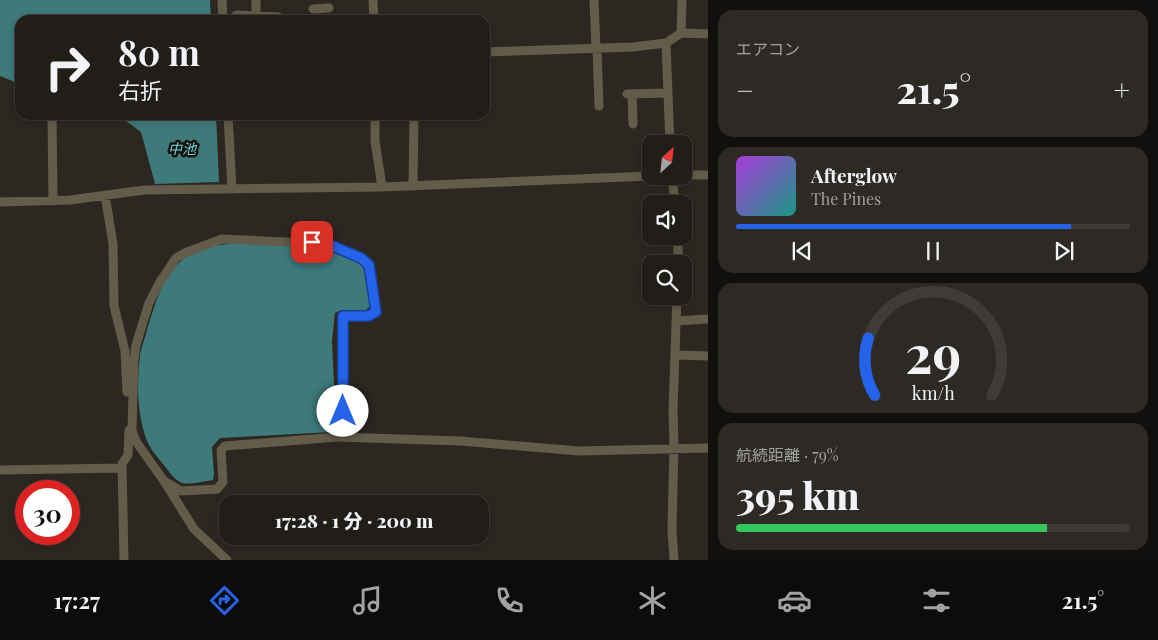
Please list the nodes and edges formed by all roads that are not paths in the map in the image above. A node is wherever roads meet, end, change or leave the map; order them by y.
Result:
1 (222, 0) edge
2 (256, 0) edge
3 (373, 0) edge
4 (594, 0) edge
5 (682, 0) edge
6 (223, 15) edge
7 (256, 15) edge
8 (374, 15) edge
9 (681, 33) junction
10 (708, 34) edge
11 (666, 43) junction
12 (596, 49) junction
13 (490, 52) edge
14 (668, 93) junction
15 (599, 106) dead end
16 (50, 120) edge
17 (228, 120) edge
18 (375, 120) edge
19 (414, 120) edge
20 (633, 124) dead end
21 (670, 135) edge
22 (692, 175) edge
23 (708, 175) edge
24 (642, 176) edge
25 (413, 186) junction
26 (382, 187) junction
27 (232, 189) junction
28 (105, 195) junction
29 (53, 201) junction
30 (0, 202) edge
31 (677, 305) edge
32 (708, 319) edge
33 (676, 321) junction
34 (675, 355) junction
35 (708, 356) edge
36 (338, 437) junction
37 (674, 448) junction
38 (708, 448) edge
39 (122, 468) junction
40 (0, 470) edge
41 (164, 481) junction
42 (124, 560) edge
43 (227, 560) edge
44 (674, 560) edge

1 - 6 street
2 - 7 street
3 - 8 street
4 - 12 street
5 - 9 street
9 - 10 street
9 - 11 street
11 - 12 street
11 - 14 street
12 - 13 street
12 - 15 street
14 - 20 street
14 - 21 street
16 - 29 street
17 - 27 street
18 - 26 street
19 - 25 street
22 - 23 street
24 - 25 street
25 - 26 street
26 - 27 street
27 - 28 street
28 - 29 street
28 - 39 street
29 - 30 street
31 - 33 street
32 - 33 street
33 - 34 street
34 - 35 street
34 - 37 street
36 - 37 street
36 - 41 street
36 - 41 street
37 - 38 street
37 - 44 street
39 - 40 street
39 - 42 street
41 - 43 street

